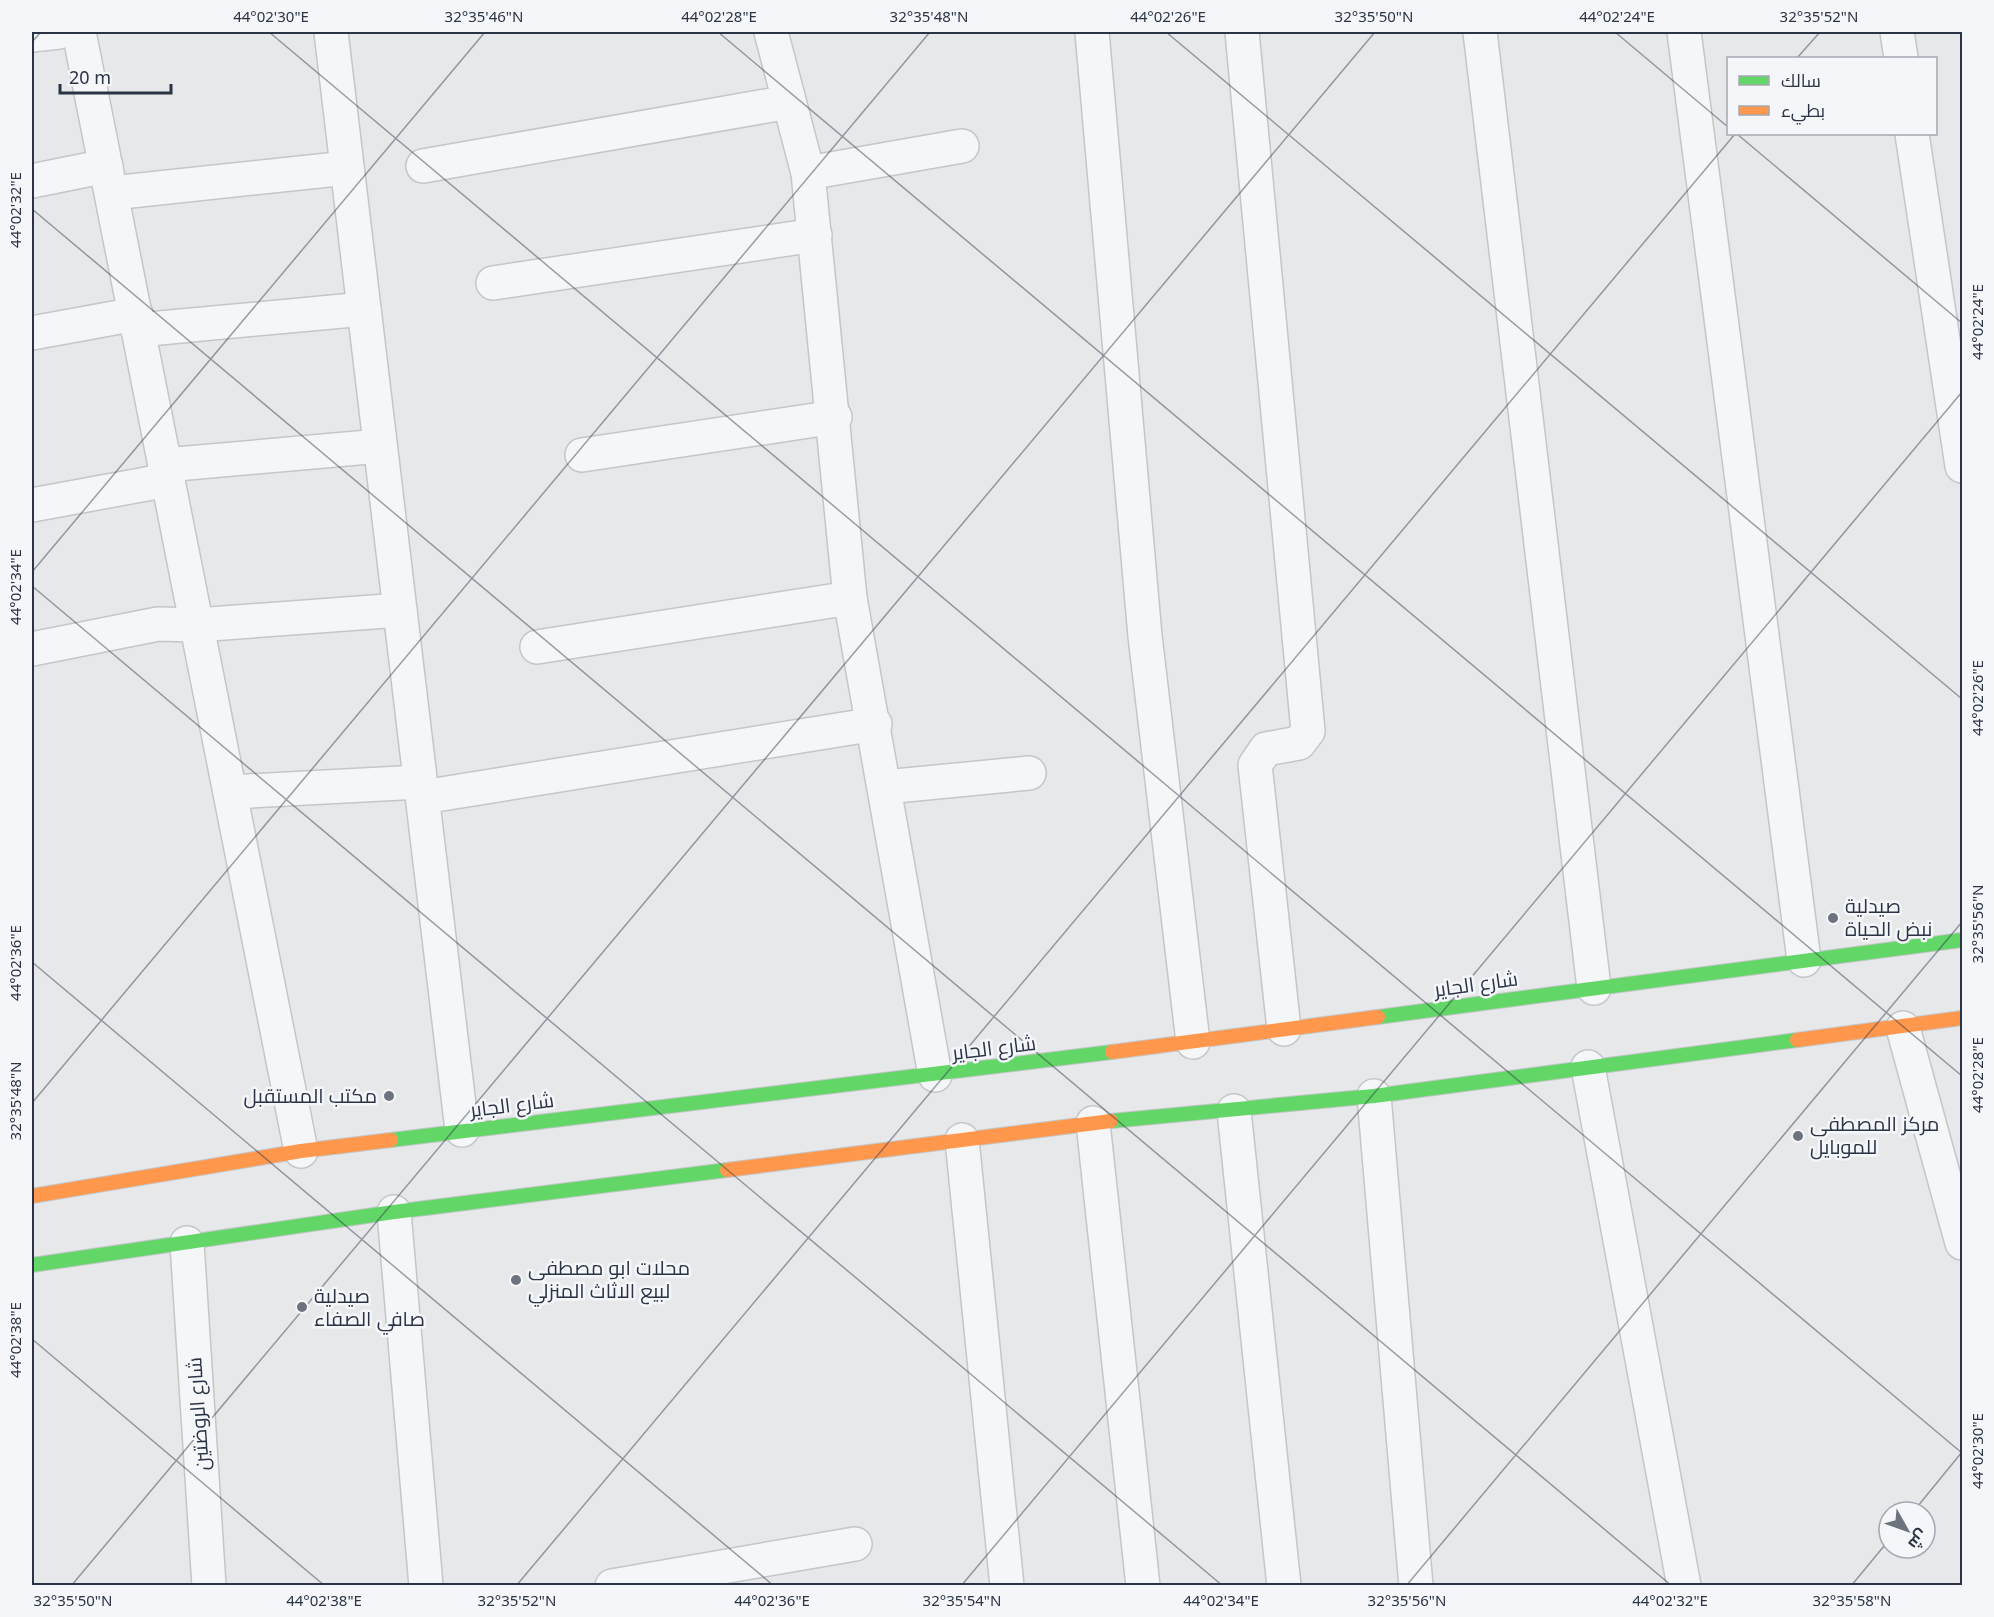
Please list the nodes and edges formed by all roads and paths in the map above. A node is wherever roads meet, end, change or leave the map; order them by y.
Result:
1 (59, 32) edge
2 (79, 32) edge
3 (331, 32) edge
4 (771, 32) edge
5 (1092, 32) edge
6 (1242, 32) edge
7 (1480, 32) edge
8 (1684, 32) edge
9 (1897, 32) edge
10 (32, 35) edge
11 (1901, 57) edge
12 (789, 102) junction
13 (1912, 135) edge
14 (962, 146) dead end
15 (423, 166) dead end
16 (347, 168) junction
17 (808, 173) junction
18 (109, 180) junction
19 (32, 181) edge
20 (815, 235) junction
21 (492, 282) dead end
22 (364, 309) junction
23 (137, 322) junction
24 (32, 333) edge
25 (835, 417) junction
26 (380, 446) junction
27 (582, 455) dead end
28 (1962, 466) edge
29 (167, 473) junction
30 (32, 505) edge
31 (850, 598) junction
32 (400, 610) junction
33 (197, 626) junction
34 (537, 647) dead end
35 (32, 649) edge
36 (874, 724) junction
37 (1029, 773) dead end
38 (885, 787) junction
39 (421, 790) junction
40 (230, 792) junction
41 (1962, 940) edge
42 (1804, 960) junction
43 (1594, 988) junction
44 (1962, 1018) edge
45 (1903, 1028) junction
46 (1284, 1029) junction
47 (1193, 1042) junction
48 (1588, 1067) junction
49 (935, 1074) junction
50 (1374, 1096) junction
51 (1234, 1111) junction
52 (1094, 1123) junction
53 (462, 1130) junction
54 (962, 1140) junction
55 (301, 1151) junction
56 (32, 1196) edge
57 (394, 1212) junction
58 (187, 1243) junction
59 (1962, 1243) edge
60 (32, 1265) edge
61 (855, 1544) dead end
62 (209, 1586) edge
63 (426, 1586) edge
64 (612, 1586) edge
65 (1007, 1586) edge
66 (1143, 1586) edge
67 (1284, 1586) edge
68 (1416, 1586) edge
69 (1684, 1586) edge

1 - 10 street
2 - 18 street
3 - 16 street
4 - 12 street
5 - 47 street
6 - 46 street
7 - 43 street
8 - 42 street
9 - 11 street
12 - 15 street
12 - 17 street
13 - 28 street
14 - 17 street
16 - 18 street
16 - 22 street
17 - 20 street
18 - 19 street
18 - 23 street
20 - 21 street
20 - 25 street
22 - 23 street
22 - 26 street
23 - 24 street
23 - 29 street
25 - 27 street
25 - 31 street
26 - 29 street
26 - 32 street
29 - 30 street
29 - 33 street
31 - 34 street
31 - 36 street
32 - 33 street
32 - 39 street
33 - 35 street
33 - 40 street
36 - 38 street
36 - 39 street
37 - 38 street
38 - 49 street
39 - 40 street
39 - 53 street
40 - 55 street
41 - 42 street, شارع الجاير
42 - 43 street, شارع الجاير
43 - 46 street, شارع الجاير
44 - 45 street
45 - 48 street
45 - 59 street
46 - 47 street, شارع الجاير
47 - 49 street, شارع الجاير
48 - 50 street
48 - 69 street
49 - 53 street, شارع الجاير
50 - 51 street
50 - 68 street
51 - 52 street
51 - 67 street
52 - 54 street
52 - 66 street
53 - 55 street, شارع الجاير
54 - 57 street
54 - 65 street
55 - 56 street, شارع الجاير
57 - 58 street
57 - 63 street
58 - 60 street
58 - 62 street, شارع الروضتين
61 - 64 street

